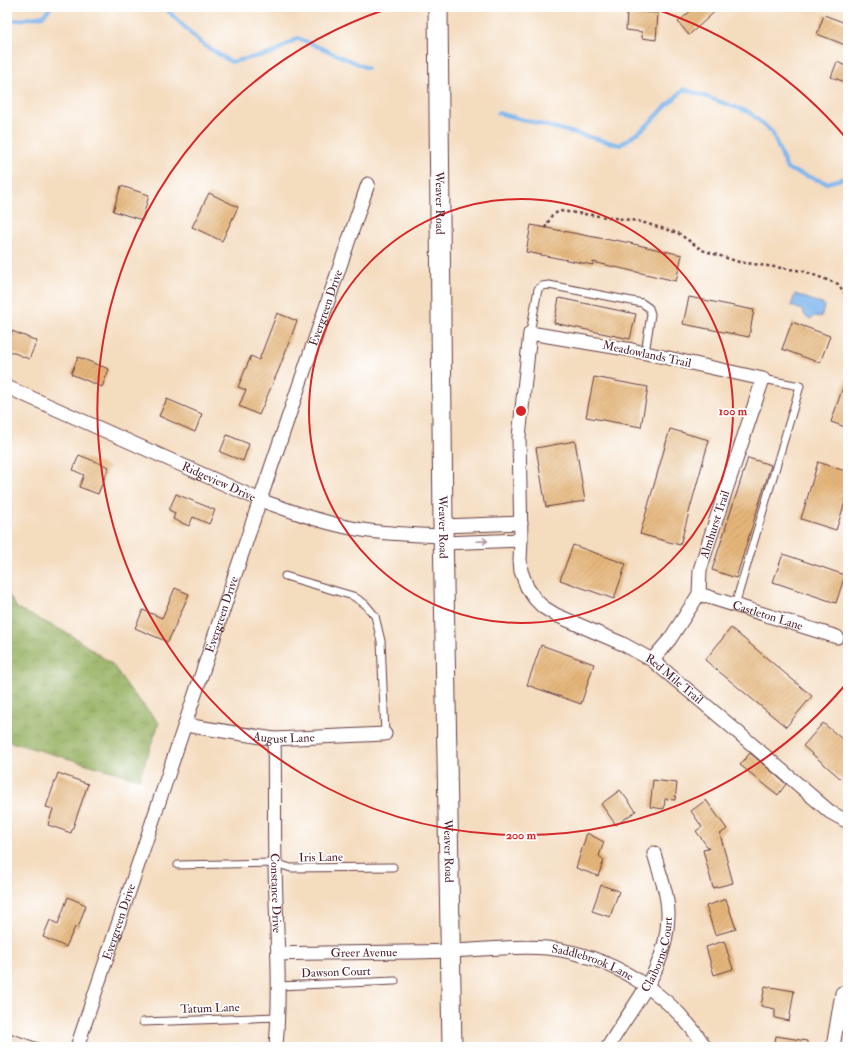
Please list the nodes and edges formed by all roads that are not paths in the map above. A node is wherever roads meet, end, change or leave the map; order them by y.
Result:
1 (438, 7) edge
2 (368, 184) dead end
3 (530, 333) junction
4 (645, 353) junction
5 (763, 379) junction
6 (7, 387) edge
7 (260, 500) junction
8 (521, 523) junction
9 (443, 535) junction
10 (521, 540) junction
11 (285, 576) dead end
12 (699, 594) junction
13 (735, 605) junction
14 (837, 637) dead end
15 (652, 660) junction
16 (185, 725) junction
17 (384, 734) joint
18 (274, 739) junction
19 (848, 822) edge
20 (654, 853) dead end
21 (275, 863) junction
22 (178, 865) dead end
23 (393, 867) dead end
24 (450, 951) junction
25 (278, 954) junction
26 (395, 981) dead end
27 (278, 986) junction
28 (648, 987) junction
29 (842, 993) dead end
30 (278, 1017) junction
31 (143, 1022) dead end
32 (77, 1047) edge
33 (276, 1047) edge
34 (452, 1047) edge
35 (608, 1047) edge
36 (705, 1047) edge
37 (833, 1047) edge

1 - 9 main road, Weaver Road
2 - 7 street, Evergreen Drive
3 - 4 street, Meadowlands Trail
3 - 4 lane
3 - 8 street, Red Mile Trail
4 - 5 street, Meadowlands Trail
5 - 12 street, Almhurst Trail
5 - 13 lane
6 - 7 street, Ridgeview Drive
7 - 9 street, Ridgeview Drive
7 - 16 street, Evergreen Drive
8 - 9 street
8 - 10 street, Red Mile Trail
9 -> 10 street
9 - 24 main road, Weaver Road
10 - 15 street, Red Mile Trail
11 - 17 lane
12 - 13 street, Castleton Lane
12 - 15 street
13 - 14 street, Castleton Lane
15 - 19 street, Red Mile Trail
16 - 18 street, August Lane
16 - 32 street, Evergreen Drive
17 - 18 street, August Lane
18 - 21 street, Constance Drive
20 - 28 street, Claiborne Court
21 - 22 lane, Iris Lane
21 - 23 lane, Iris Lane
21 - 25 street, Constance Drive
24 - 25 street, Greer Avenue
24 - 28 street, Saddlebrook Lane
24 - 34 main road, Weaver Road
25 - 27 street, Constance Drive
26 - 27 lane, Dawson Court
27 - 30 street, Constance Drive
28 - 35 street, Claiborne Court
28 - 36 street, Saddlebrook Lane
29 - 37 street
30 - 31 lane, Tatum Lane
30 - 33 street, Constance Drive

